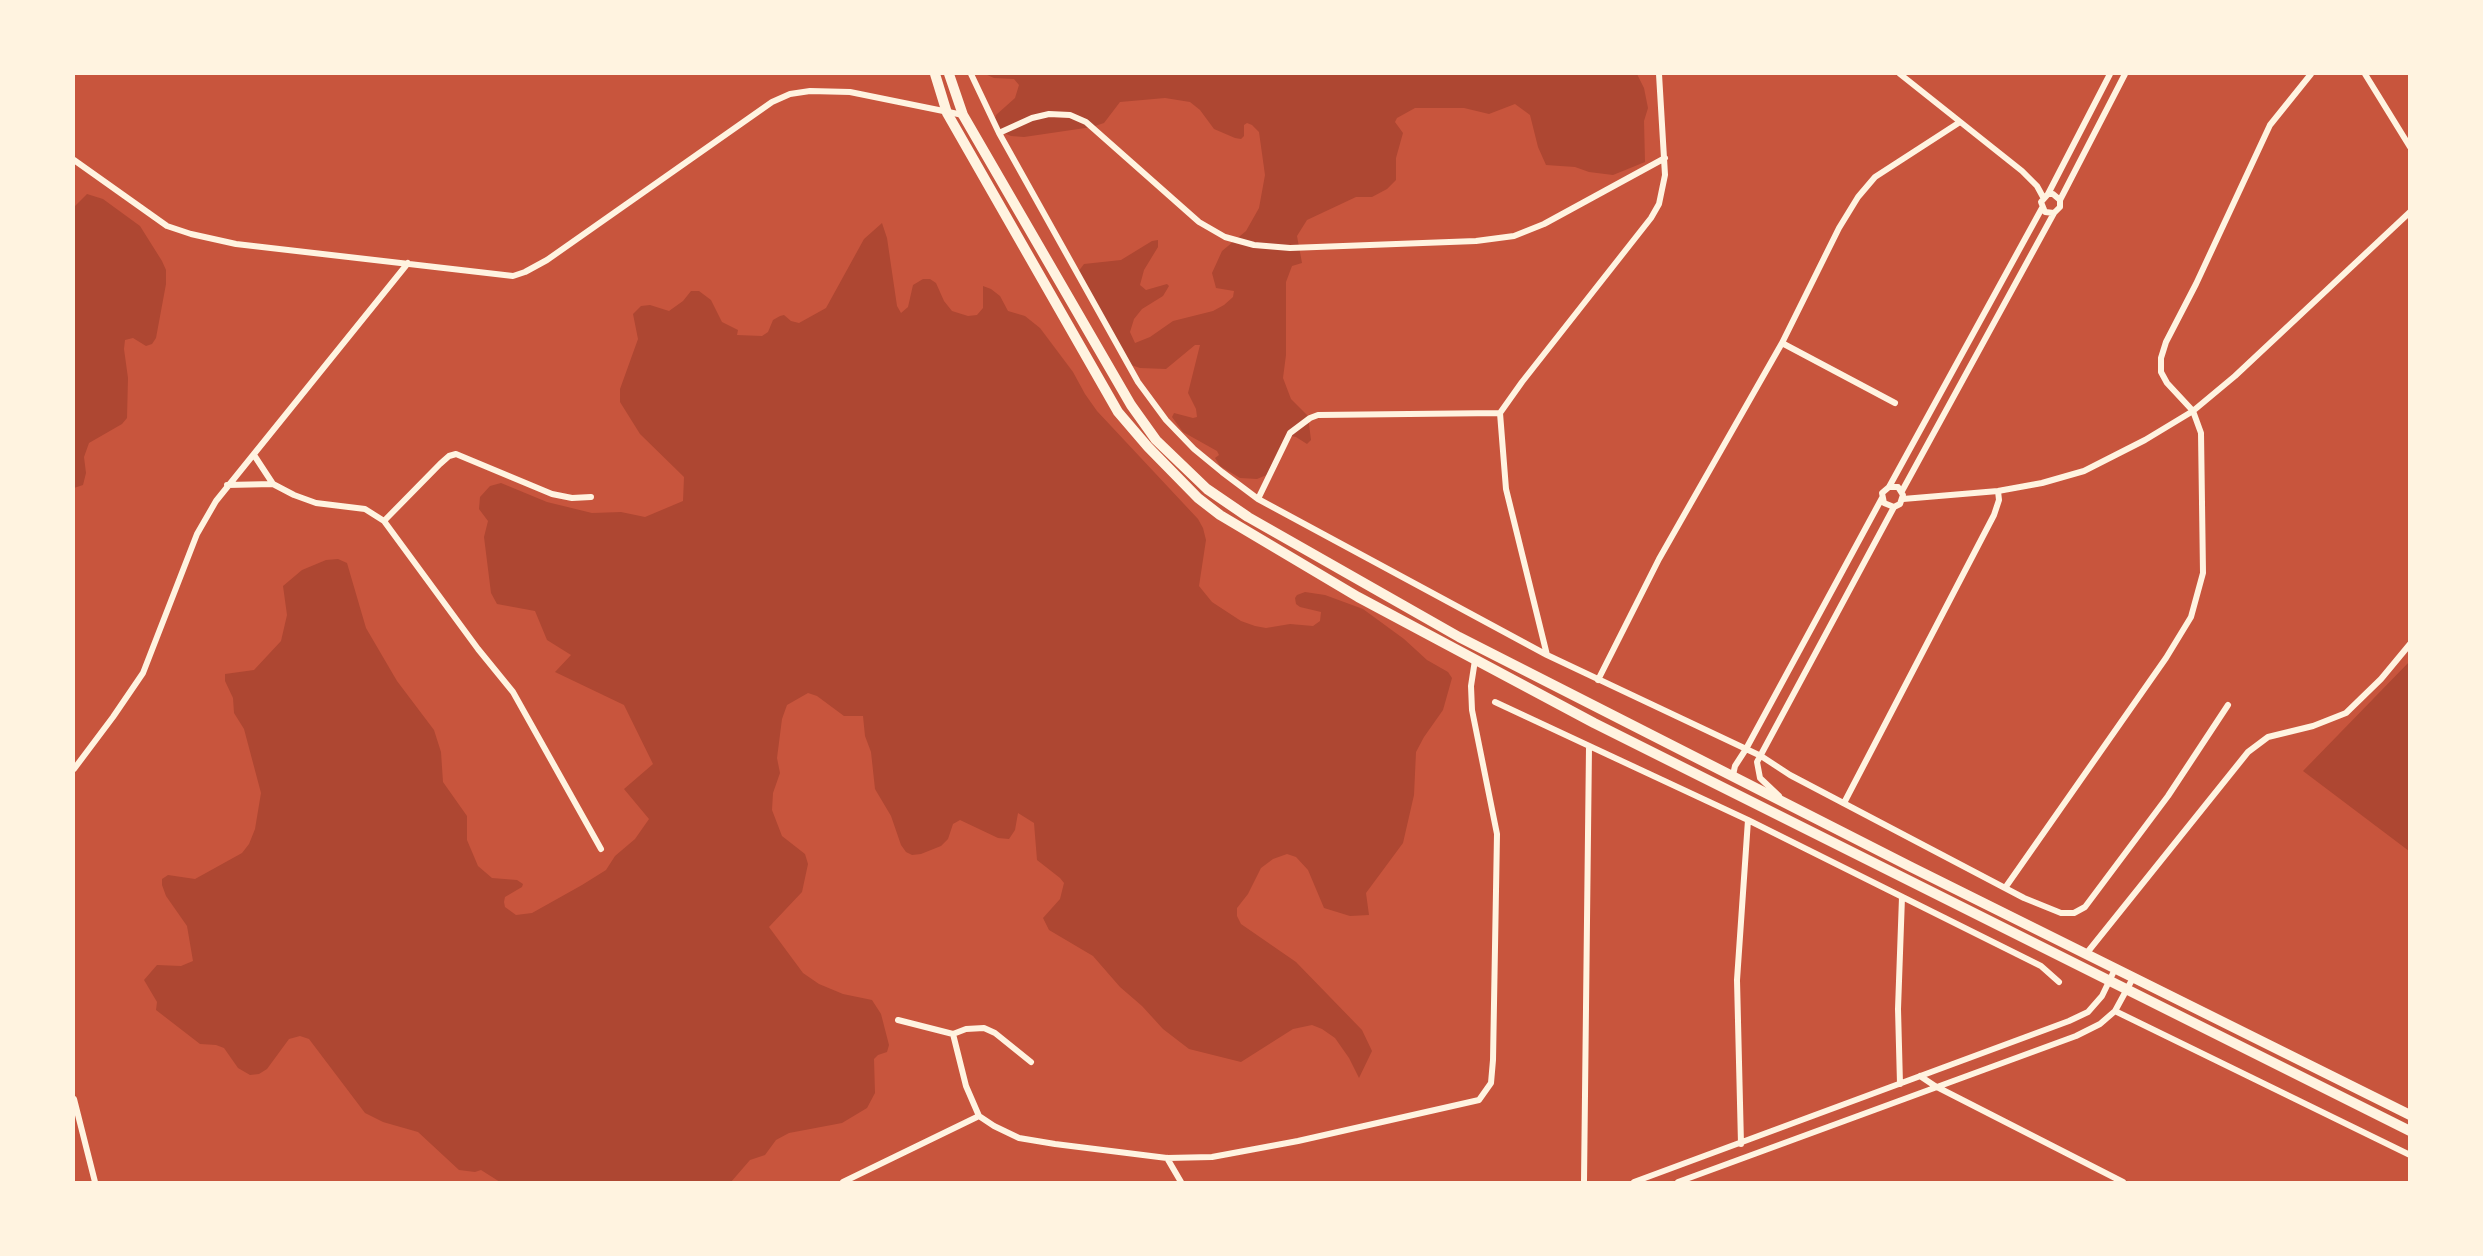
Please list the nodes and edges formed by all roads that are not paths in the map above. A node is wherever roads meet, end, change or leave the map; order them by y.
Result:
1 (935, 74) edge
2 (949, 74) edge
3 (971, 74) edge
4 (1659, 74) edge
5 (1900, 74) edge
6 (2109, 74) edge
7 (2125, 74) edge
8 (2311, 74) edge
9 (2365, 74) edge
10 (947, 113) junction
11 (963, 115) junction
12 (1961, 122) junction
13 (999, 133) junction
14 (2410, 147) edge
15 (1665, 158) junction
16 (74, 160) edge
17 (2045, 196) junction
18 (2060, 200) junction
19 (2042, 208) junction
20 (2410, 212) edge
21 (2054, 213) junction
22 (408, 263) junction
23 (1782, 343) junction
24 (1895, 403) dead end
25 (2193, 411) junction
26 (1500, 413) junction
27 (254, 455) junction
28 (274, 484) junction
29 (227, 485) junction
30 (1889, 487) junction
31 (1902, 491) junction
32 (1998, 491) junction
33 (591, 497) dead end
34 (1882, 498) junction
35 (1258, 499) junction
36 (1903, 499) junction
37 (1894, 507) junction
38 (384, 521) junction
39 (2410, 644) edge
40 (1547, 656) junction
41 (1475, 660) junction
42 (1598, 680) junction
43 (1495, 702) dead end
44 (2228, 705) dead end
45 (1589, 747) junction
46 (1746, 750) junction
47 (1761, 756) junction
48 (74, 769) edge
49 (1733, 775) junction
50 (1783, 800) junction
51 (1844, 803) junction
52 (1754, 804) junction
53 (1748, 820) junction
54 (601, 849) dead end
55 (2005, 888) junction
56 (1902, 897) junction
57 (2086, 954) junction
58 (2115, 969) junction
59 (2133, 978) junction
60 (2059, 982) dead end
61 (2109, 982) junction
62 (2127, 991) junction
63 (2115, 1011) junction
64 (898, 1020) dead end
65 (953, 1034) junction
66 (1031, 1062) dead end
67 (1920, 1076) junction
68 (1900, 1084) junction
69 (1936, 1086) junction
70 (74, 1099) edge
71 (2410, 1115) edge
72 (979, 1116) junction
73 (2410, 1131) edge
74 (1741, 1144) junction
75 (2410, 1155) edge
76 (1750, 1156) junction
77 (1167, 1158) junction
78 (1741, 1159) junction
79 (95, 1182) edge
80 (843, 1182) edge
81 (1181, 1182) edge
82 (1584, 1182) edge
83 (1634, 1182) edge
84 (1678, 1182) edge
85 (2123, 1182) edge

1 - 10 main road
2 - 11 main road
3 - 13 street
4 - 15 street
5 - 12 street
6 - 17 street
7 - 18 street
8 - 25 street
9 - 14 street
10 - 11 street
10 - 22 street
10 - 41 main road
11 - 49 main road
12 - 17 street
12 - 23 street
13 - 15 street
13 - 35 street
15 - 26 street
16 - 22 street
17 - 18 street
17 - 19 street
18 - 21 street
19 - 21 street
19 - 30 street
20 - 25 street
21 - 31 street
22 - 27 street
23 - 24 street
23 - 42 street
25 - 32 street
25 - 55 street
26 - 35 street
26 - 40 street
27 - 28 street
27 - 29 street
28 - 29 street
28 - 38 street
29 - 48 street
30 - 31 street
30 - 34 street
31 - 36 street
32 - 36 street
32 - 51 street
33 - 38 street
34 - 37 street
34 - 46 street
35 - 40 street
36 - 37 street
37 - 47 street
38 - 54 street
39 - 57 street
40 - 42 street
41 - 52 main road
41 - 77 street
42 - 46 street
43 - 45 street
44 - 55 street
45 - 53 street
45 - 82 street
46 - 47 street
46 - 49 street
47 - 50 street
47 - 51 street
49 - 50 main road
49 - 52 main road
50 - 57 main road
51 - 55 street
52 - 61 main road
53 - 56 street
53 - 74 street
56 - 60 street
56 - 68 street
57 - 58 main road
58 - 59 main road
58 - 61 street
59 - 62 street
59 - 71 main road
61 - 62 main road
61 - 67 street
62 - 63 street
62 - 73 main road
63 - 69 street
63 - 75 street
64 - 65 street
65 - 66 street
65 - 72 street
67 - 68 street
67 - 69 street
68 - 74 street
69 - 76 street
69 - 85 street
70 - 79 street
72 - 77 street
72 - 80 street
74 - 76 street
74 - 78 street
74 - 83 street
76 - 78 street
77 - 81 street
78 - 84 street

